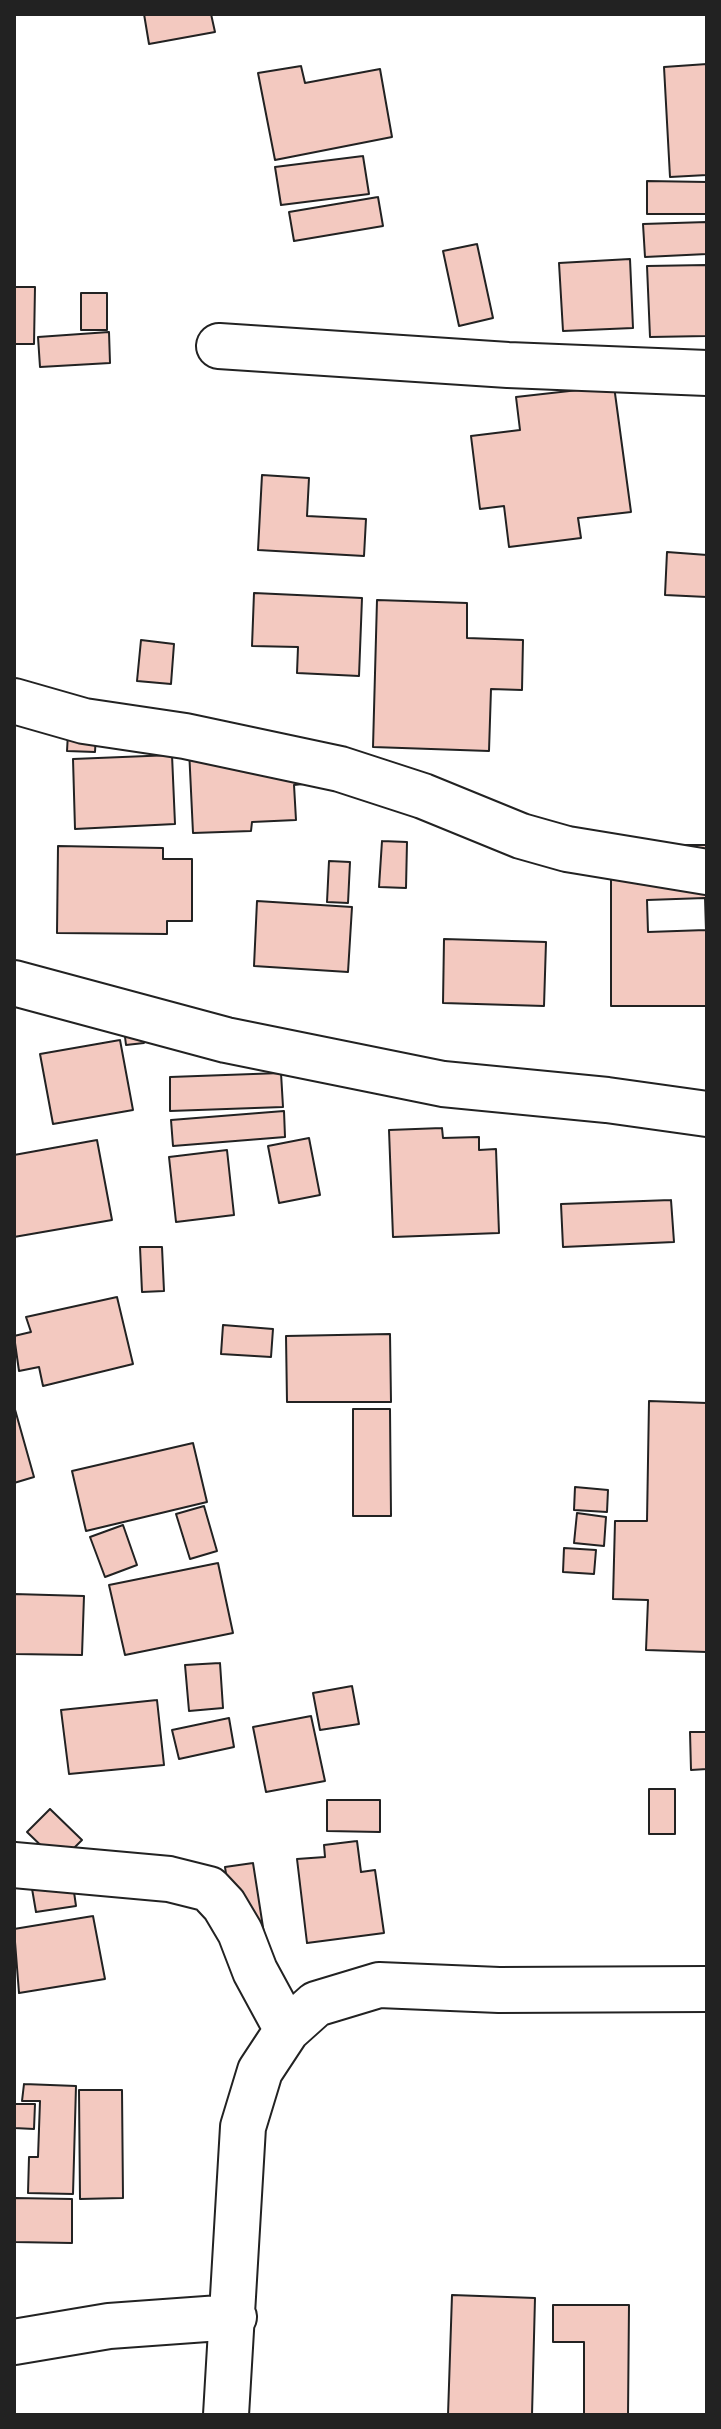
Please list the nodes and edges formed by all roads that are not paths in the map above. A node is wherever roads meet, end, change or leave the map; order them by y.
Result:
1 (219, 346) dead end
2 (707, 373) edge
3 (14, 701) edge
4 (707, 872) edge
5 (14, 983) edge
6 (707, 1114) edge
7 (14, 1865) edge
8 (707, 1989) edge
9 (287, 2030) junction
10 (234, 2317) junction
11 (14, 2342) edge
12 (226, 2415) edge

1 - 2 street
3 - 4 street
5 - 6 street
7 - 9 street
8 - 9 street
9 - 10 street
10 - 11 street
10 - 12 street

